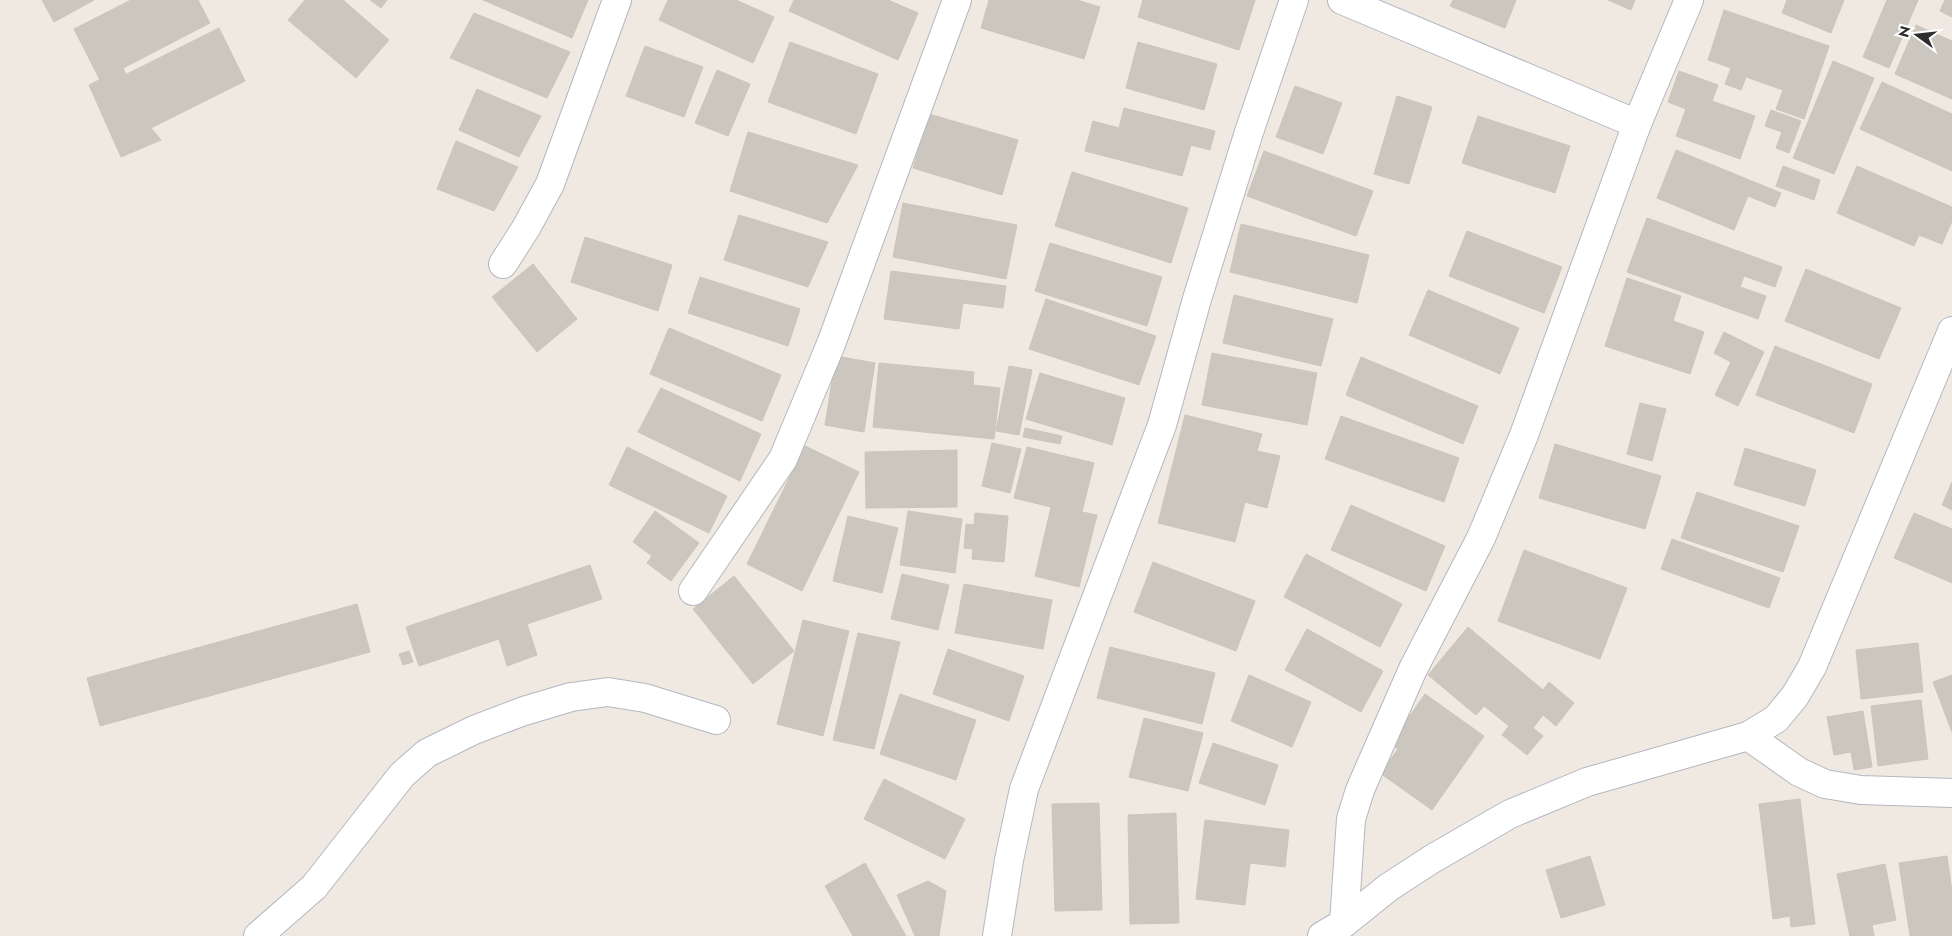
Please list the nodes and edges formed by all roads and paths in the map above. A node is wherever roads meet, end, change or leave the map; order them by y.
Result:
1 (617, 0) edge
2 (957, 0) edge
3 (1294, 0) edge
4 (1342, 0) edge
5 (1689, 0) edge
6 (1637, 124) junction
7 (503, 264) dead end
8 (1952, 331) edge
9 (693, 591) dead end
10 (716, 720) dead end
11 (1748, 736) junction
12 (1952, 793) edge
13 (1333, 930) edge
14 (258, 936) edge
15 (998, 936) edge

1 - 7 street
2 - 9 street
3 - 15 street
4 - 6 street
5 - 6 street
6 - 13 street
8 - 11 street
10 - 14 street
11 - 12 street
11 - 13 street

